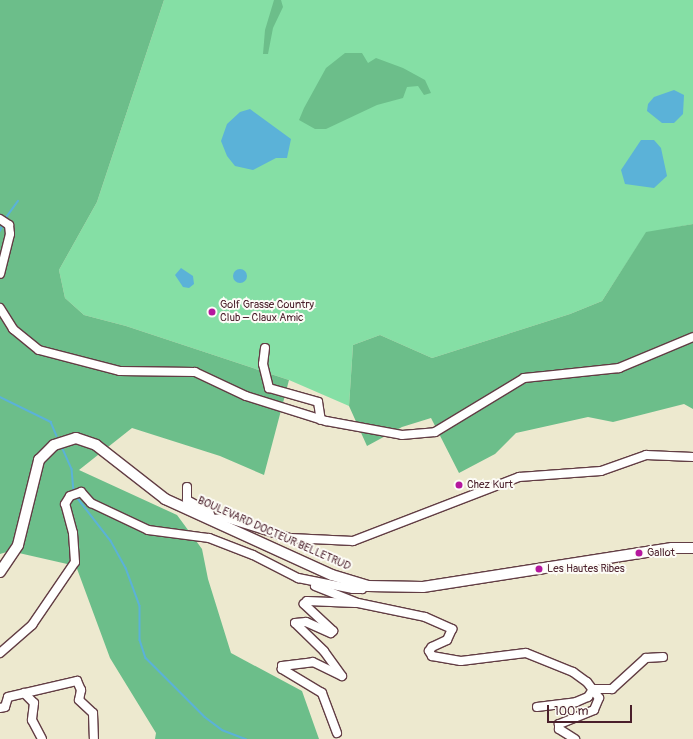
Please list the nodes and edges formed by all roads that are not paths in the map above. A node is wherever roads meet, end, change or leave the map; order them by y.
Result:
1 (4, 221) edge
2 (0, 274) edge
3 (0, 308) edge
4 (693, 337) edge
5 (265, 348) dead end
6 (321, 420) junction
7 (693, 457) edge
8 (186, 488) dead end
9 (212, 519) junction
10 (693, 548) edge
11 (0, 572) edge
12 (305, 579) junction
13 (364, 584) junction
14 (358, 603) junction
15 (0, 653) edge
16 (664, 657) dead end
17 (593, 689) junction
18 (24, 693) junction
19 (537, 706) dead end
20 (0, 708) edge
21 (337, 733) dead end
22 (42, 739) edge
23 (94, 739) edge
24 (575, 739) edge

1 - 2 street
3 - 6 street
4 - 6 street
5 - 6 street
7 - 9 street
8 - 9 street
9 - 11 main road, BOULEVARD DOCTEUR BELLETRUD
9 - 13 main road, BOULEVARD DOCTEUR BELLETRUD
10 - 13 main road, BOULEVARD DOCTEUR BELLETRUD
12 - 13 street
12 - 14 street
12 - 15 street
14 - 17 street
14 - 21 street
16 - 17 street
17 - 19 street
17 - 24 street
18 - 20 street
18 - 22 street
18 - 23 street

